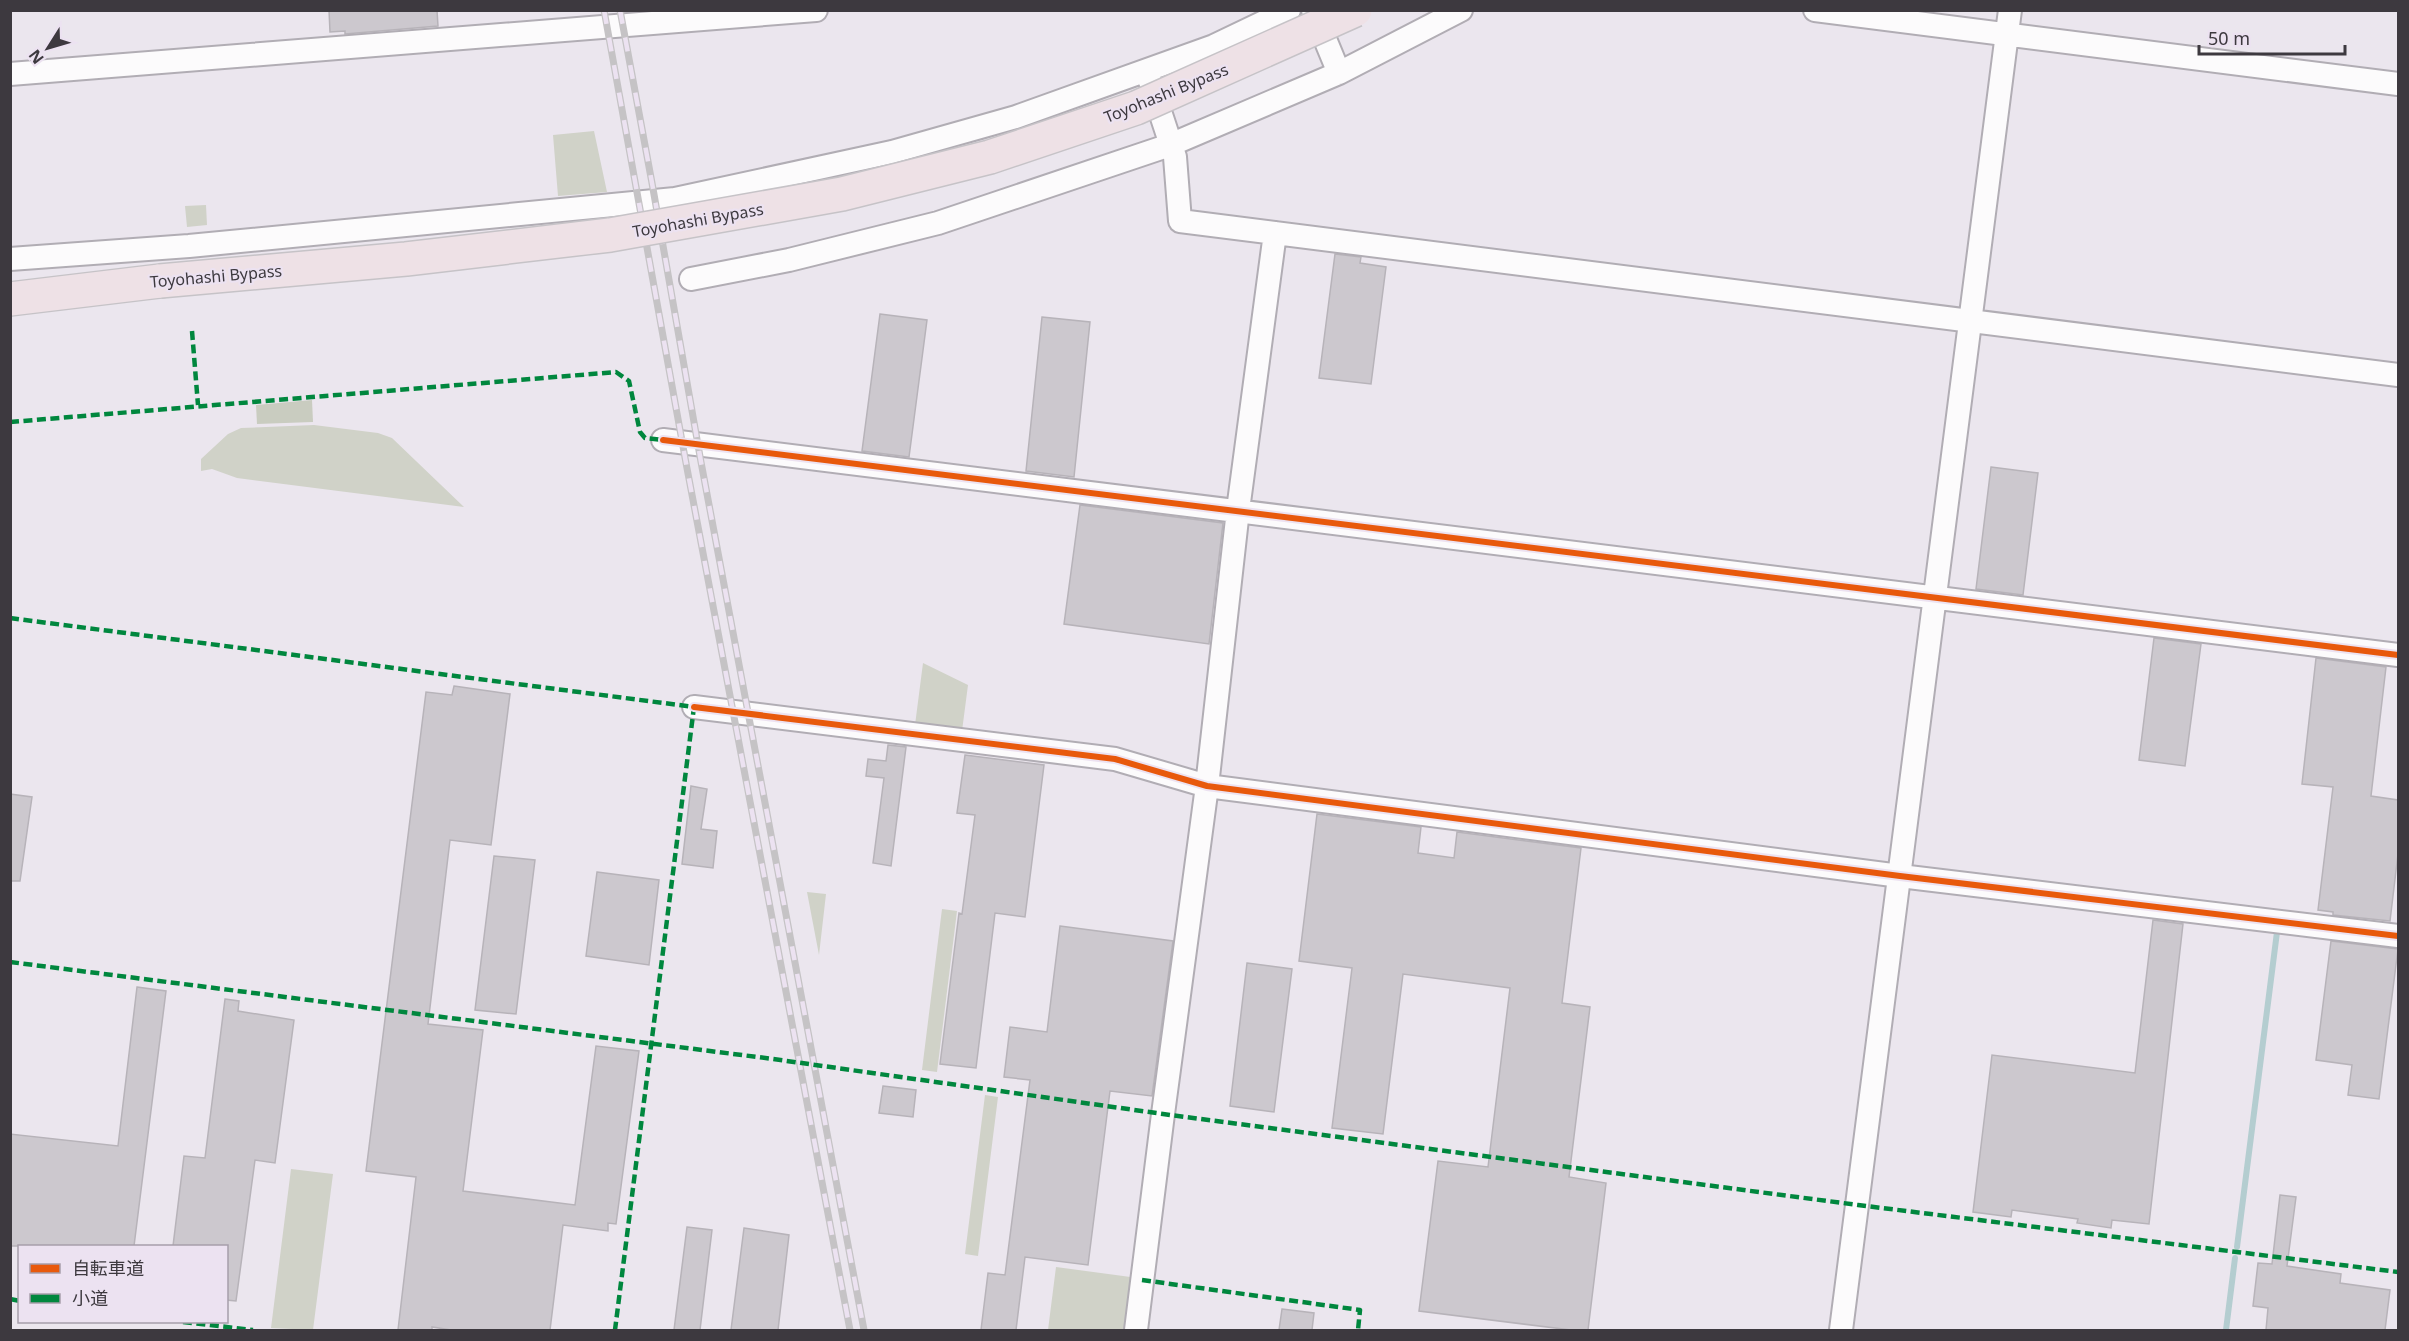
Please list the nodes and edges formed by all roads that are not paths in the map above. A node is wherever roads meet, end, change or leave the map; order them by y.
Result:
1 (816, 10) edge
2 (1289, 10) edge
3 (1313, 10) edge
4 (1328, 10) edge
5 (1355, 10) edge
6 (1461, 10) edge
7 (1815, 10) edge
8 (2010, 10) edge
9 (2007, 35) junction
10 (1147, 72) junction
11 (1339, 73) junction
12 (10, 74) edge
13 (2398, 84) edge
14 (1170, 145) junction
15 (1275, 233) junction
16 (10, 259) edge
17 (691, 279) dead end
18 (10, 282) edge
19 (10, 299) edge
20 (1972, 321) junction
21 (2398, 375) edge
22 (663, 440) dead end
23 (1238, 510) junction
24 (1937, 596) junction
25 (2398, 655) edge
26 (694, 707) dead end
27 (1207, 786) junction
28 (1900, 876) junction
29 (2398, 936) edge
30 (1136, 1330) edge
31 (1841, 1330) edge

1 - 12 street
2 - 10 street
3 - 11 street
4 - 18 highway, Toyohashi Bypass
5 - 19 highway, Toyohashi Bypass, bridge
6 - 11 street
7 - 9 street
8 - 9 street
9 - 13 street
9 - 20 street
10 - 14 street
10 - 16 street
11 - 14 street
14 - 15 street
14 - 17 street
15 - 20 street
15 - 23 street
20 - 21 street
20 - 24 street
22 - 23 street
23 - 24 street
23 - 27 street
24 - 25 street
24 - 28 street
26 - 27 street
27 - 28 street
27 - 30 street
28 - 29 street
28 - 31 street

